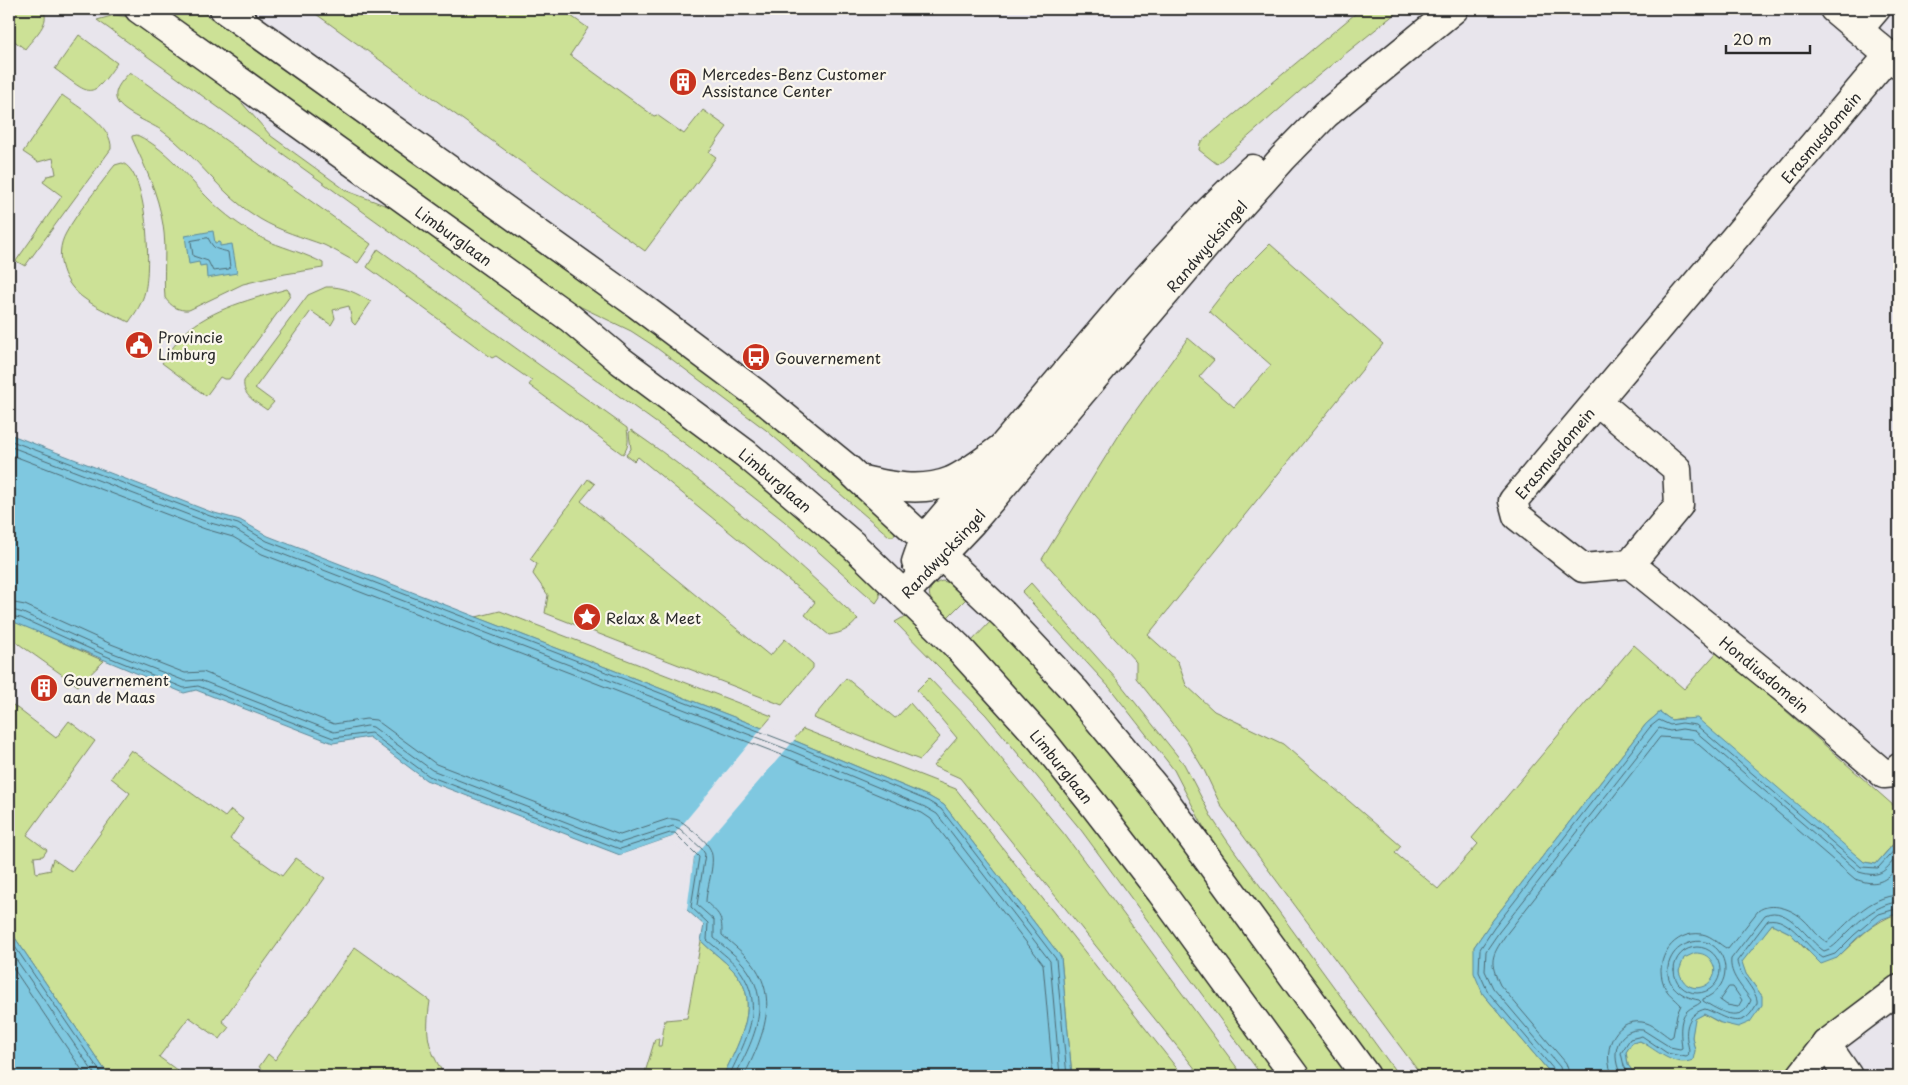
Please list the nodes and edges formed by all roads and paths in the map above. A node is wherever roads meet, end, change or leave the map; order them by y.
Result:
1 (139, 9) edge
2 (224, 9) edge
3 (1454, 9) edge
4 (1834, 9) edge
5 (1876, 9) edge
6 (1859, 29) junction
7 (1894, 60) edge
8 (1326, 114) junction
9 (1598, 402) junction
10 (1003, 447) junction
11 (859, 479) junction
12 (933, 547) junction
13 (1630, 564) junction
14 (904, 594) junction
15 (1899, 768) edge
16 (1899, 988) edge
17 (1826, 1044) junction
18 (1295, 1076) edge
19 (1366, 1076) edge
20 (1801, 1076) edge
21 (1848, 1076) edge

1 - 14 main road, Limburglaan
2 - 11 main road
3 - 8 main road, Randwycksingel
4 - 6 main road
5 - 6 main road
6 - 7 main road
7 - 9 main road, Erasmusdomein
8 - 10 main road, Randwycksingel
8 - 12 main road, Randwycksingel
9 - 13 main road, Erasmusdomein
9 - 13 main road, Erasmusdomein
10 - 11 main road
10 - 12 main road, Randwycksingel
11 - 12 main road
12 - 14 main road, Randwycksingel
12 - 19 main road
13 - 15 main road, Hondiusdomein
14 - 18 main road, Limburglaan
16 - 17 main road
17 - 20 main road
17 - 21 main road

